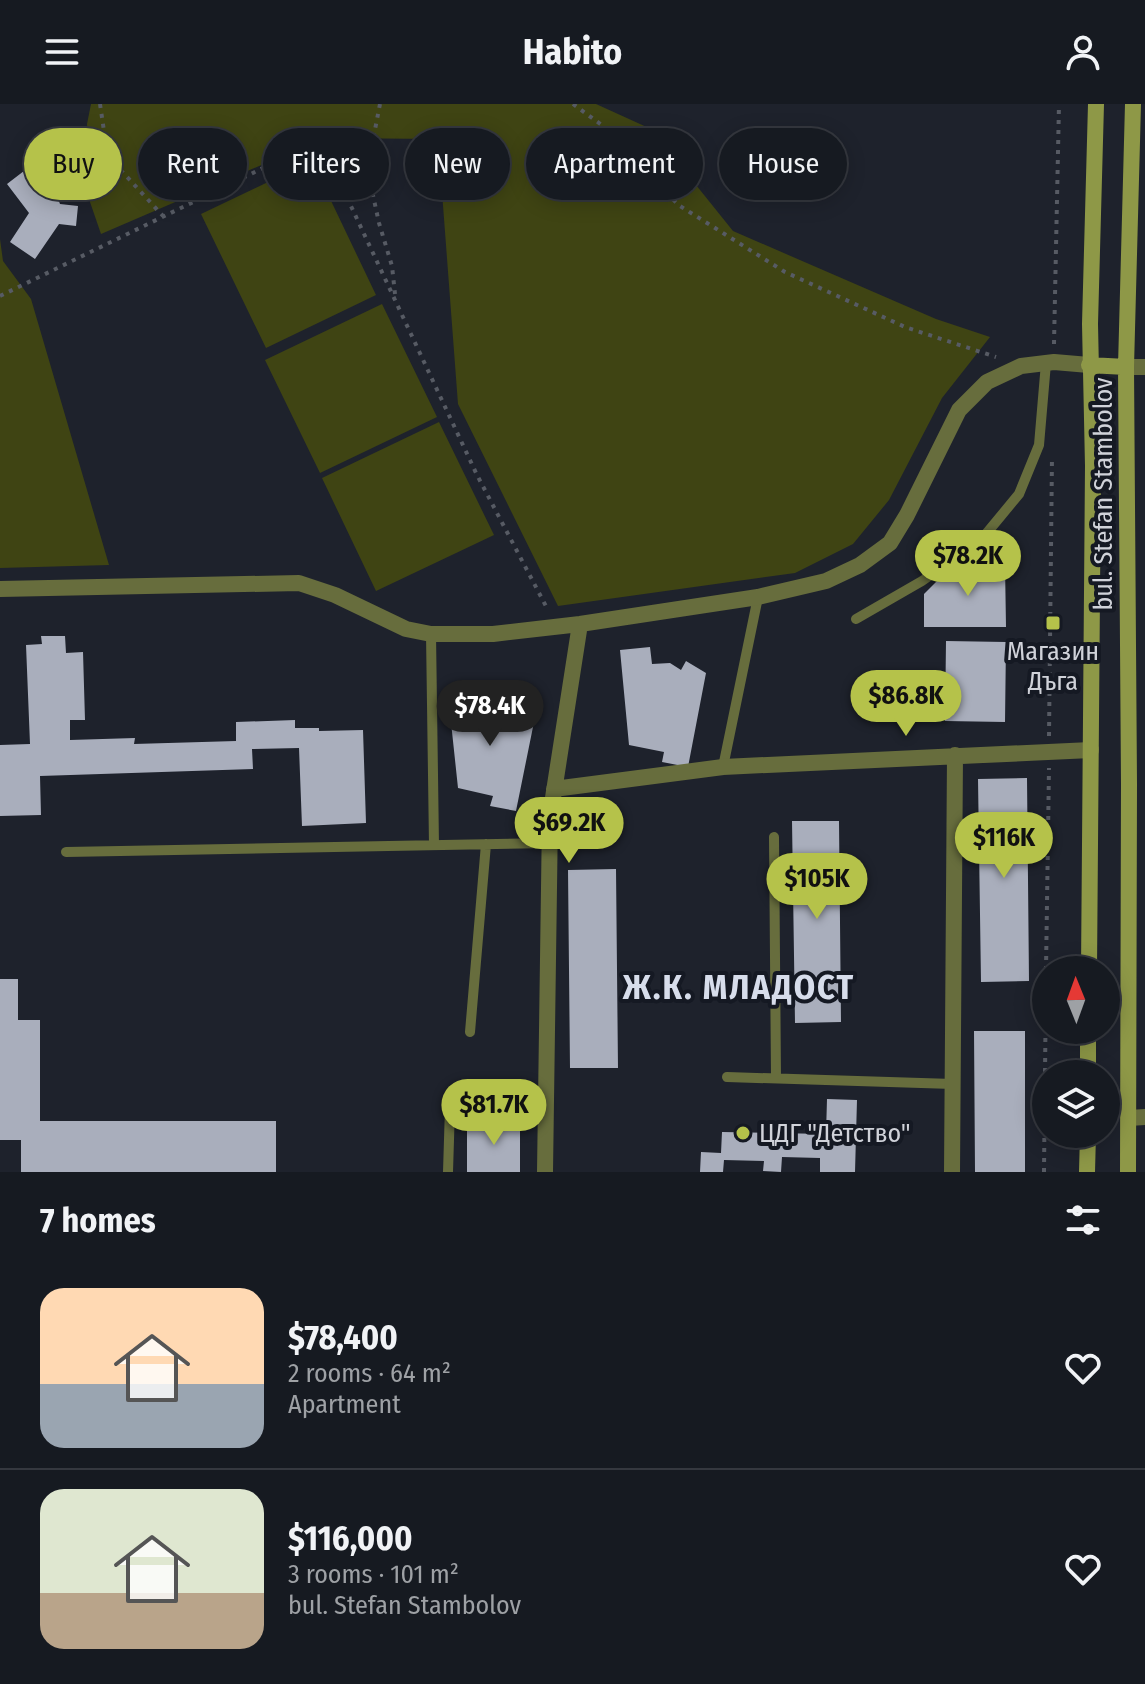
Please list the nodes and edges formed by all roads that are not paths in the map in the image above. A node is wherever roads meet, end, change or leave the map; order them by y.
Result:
1 (1096, 104) edge
2 (1133, 104) edge
3 (1050, 362) junction
4 (1089, 365) junction
5 (1126, 367) junction
6 (1145, 367) edge
7 (0, 589) edge
8 (758, 597) junction
9 (856, 619) dead end
10 (580, 624) junction
11 (431, 634) junction
12 (1091, 750) junction
13 (955, 755) junction
14 (723, 767) junction
15 (554, 789) junction
16 (774, 837) dead end
17 (550, 843) junction
18 (486, 844) junction
19 (434, 845) junction
20 (66, 852) dead end
21 (1089, 956) edge
22 (470, 1032) dead end
23 (727, 1077) dead end
24 (776, 1078) junction
25 (953, 1084) junction
26 (545, 1105) junction
27 (1137, 1117) edge
28 (1088, 1148) edge
29 (448, 1172) edge
30 (545, 1172) edge
31 (952, 1172) edge
32 (1087, 1172) edge
33 (1128, 1172) edge

1 - 4 main road, bul. Stefan Stambolov
2 - 5 main road, bul. Stefan Stambolov
3 - 4 street
3 - 8 street
3 - 9 lane
4 - 5 main road
4 - 12 main road, bul. Stefan Stambolov
5 - 6 street
5 - 27 main road, bul. Stefan Stambolov
7 - 11 street
8 - 10 street
8 - 14 lane
10 - 11 street
10 - 15 street
11 - 19 lane
12 - 13 street
12 - 21 main road, bul. Stefan Stambolov
13 - 14 street
13 - 25 street
14 - 15 street
15 - 17 street
16 - 24 lane
17 - 18 lane
17 - 26 street
18 - 19 lane
18 - 22 lane
19 - 20 lane
23 - 24 lane
24 - 25 lane
25 - 31 street
26 - 29 lane
26 - 30 street
27 - 33 main road, bul. Stefan Stambolov
28 - 32 main road

